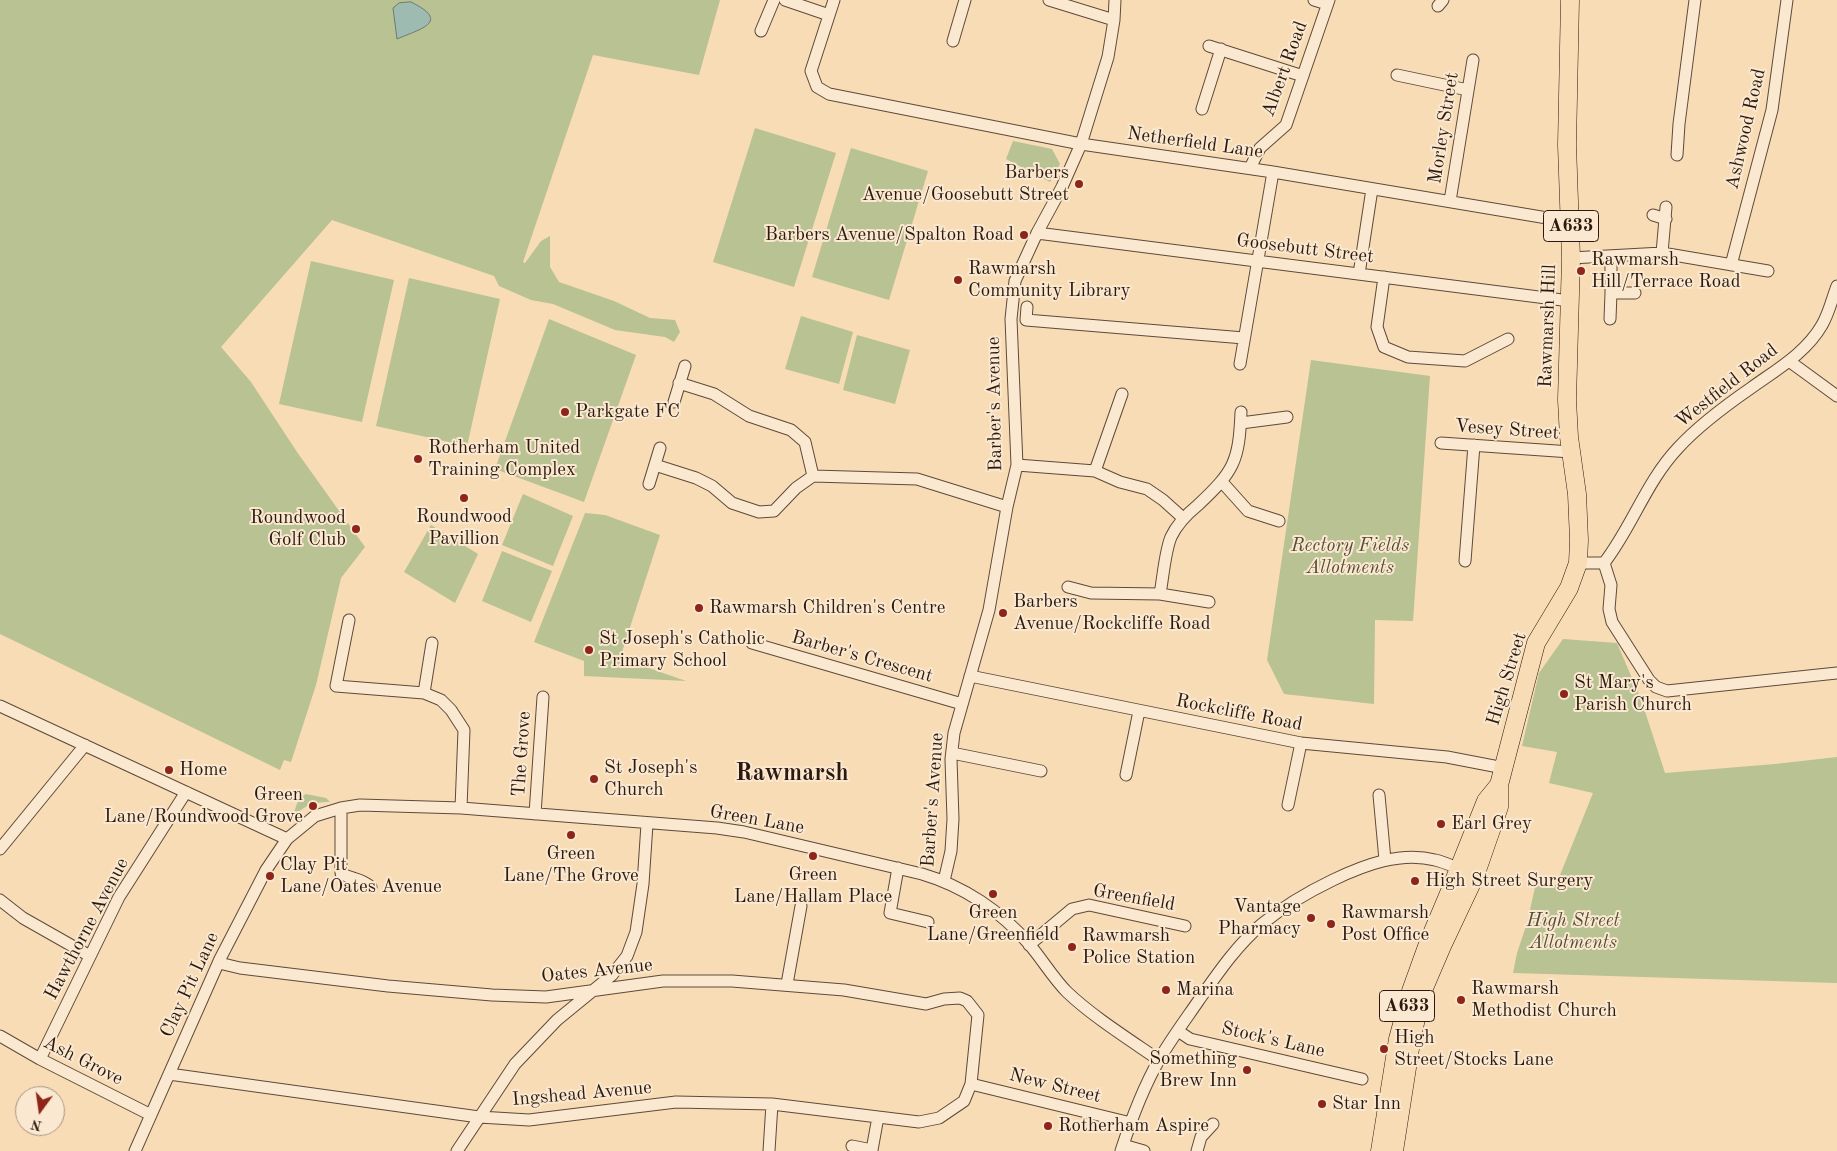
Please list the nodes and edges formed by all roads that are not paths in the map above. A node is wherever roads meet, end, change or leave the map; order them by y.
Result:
1 (774, 0) edge
2 (785, 0) edge
3 (834, 0) edge
4 (965, 0) edge
5 (1049, 0) edge
6 (1115, 0) edge
7 (1314, 0) edge
8 (1570, 0) edge
9 (1695, 0) edge
10 (1787, 0) edge
11 (1328, 2) edge
12 (829, 14) junction
13 (1114, 20) junction
14 (761, 31) dead end
15 (953, 41) dead end
16 (1210, 46) dead end
17 (1221, 49) junction
18 (1473, 60) dead end
19 (1397, 75) dead end
20 (1303, 76) junction
21 (1468, 90) junction
22 (1202, 109) dead end
23 (1081, 144) junction
24 (1678, 154) dead end
25 (1250, 168) junction
26 (1273, 172) junction
27 (1372, 189) junction
28 (1450, 201) junction
29 (1666, 207) dead end
30 (1653, 215) dead end
31 (1666, 219) junction
32 (1571, 222) junction
33 (1037, 233) junction
34 (1662, 253) junction
35 (1611, 256) junction
36 (1571, 258) junction
37 (1258, 261) junction
38 (1731, 264) junction
39 (1768, 271) dead end
40 (1359, 274) junction
41 (1384, 277) junction
42 (1837, 286) edge
43 (1611, 293) junction
44 (1635, 293) dead end
45 (1570, 301) junction
46 (1027, 307) dead end
47 (1610, 319) dead end
48 (1244, 338) junction
49 (1508, 339) dead end
50 (1789, 361) junction
51 (1240, 364) dead end
52 (685, 366) dead end
53 (679, 383) junction
54 (1122, 394) dead end
55 (1837, 396) edge
56 (674, 402) dead end
57 (1286, 417) dead end
58 (1440, 443) dead end
59 (1474, 445) junction
60 (660, 448) dead end
61 (1571, 452) junction
62 (655, 465) junction
63 (1017, 465) junction
64 (1095, 471) junction
65 (813, 476) junction
66 (1222, 482) junction
67 (649, 484) dead end
68 (1007, 508) junction
69 (1183, 518) junction
70 (1279, 521) dead end
71 (1465, 560) dead end
72 (1578, 563) junction
73 (1604, 564) junction
74 (1068, 587) dead end
75 (1160, 594) junction
76 (1209, 602) dead end
77 (349, 620) dead end
78 (432, 643) dead end
79 (752, 643) dead end
80 (1837, 673) edge
81 (970, 676) junction
82 (424, 693) junction
83 (543, 697) dead end
84 (962, 704) junction
85 (0, 706) edge
86 (1139, 711) junction
87 (1301, 743) junction
88 (85, 746) junction
89 (952, 753) junction
90 (1041, 771) dead end
91 (1126, 775) dead end
92 (1502, 776) junction
93 (186, 792) junction
94 (1379, 795) dead end
95 (1288, 805) dead end
96 (341, 808) junction
97 (461, 808) junction
98 (535, 814) junction
99 (647, 824) junction
100 (287, 839) junction
101 (0, 849) edge
102 (1385, 860) junction
103 (898, 868) junction
104 (1459, 869) junction
105 (1476, 876) junction
106 (944, 881) junction
107 (371, 887) dead end
108 (0, 900) edge
109 (801, 906) dead end
110 (928, 922) dead end
111 (1185, 926) dead end
112 (1030, 945) junction
113 (90, 956) junction
114 (218, 963) junction
115 (787, 984) junction
116 (596, 990) junction
117 (1178, 1031) junction
118 (0, 1036) edge
119 (40, 1059) junction
120 (1159, 1060) junction
121 (169, 1074) junction
122 (1362, 1080) dead end
123 (971, 1084) junction
124 (772, 1104) junction
125 (151, 1115) junction
126 (479, 1117) junction
127 (878, 1117) junction
128 (1130, 1123) junction
129 (1213, 1124) dead end
130 (852, 1146) dead end
131 (1122, 1148) edge
132 (135, 1151) edge
133 (457, 1151) edge
134 (770, 1151) edge
135 (1144, 1151) edge
136 (1197, 1151) edge
137 (1380, 1151) edge
138 (1394, 1151) edge

1 - 14 street
2 - 12 street
3 - 12 street
4 - 15 street
5 - 13 street
6 - 13 street, Barber's Avenue
7 - 11 street
8 - 32 main road, Rawmarsh Hill / A633
9 - 24 street
10 - 38 street, Ashwood Road
11 - 20 street, Albert Road
12 - 23 street, Netherfield Lane
13 - 23 street, Barber's Avenue
16 - 17 street
17 - 20 street
17 - 22 street
18 - 21 street, Morley Street
19 - 21 street
20 - 25 street, Albert Road
21 - 28 street, Morley Street
23 - 25 street, Netherfield Lane
23 - 33 street, Barber's Avenue
25 - 26 street, Netherfield Lane
26 - 27 street, Netherfield Lane
26 - 37 street
27 - 28 street, Netherfield Lane
27 - 40 street
28 - 32 street, Netherfield Lane
29 - 31 street
30 - 31 street
31 - 34 street
32 - 36 main road, Rawmarsh Hill / A633
33 - 37 street, Goosebutt Street
33 - 63 street, Barber's Avenue
34 - 35 street
34 - 38 street
35 - 36 street
35 - 43 street
36 - 45 main road, Rawmarsh Hill / A633
37 - 40 street, Goosebutt Street
37 - 48 street
38 - 39 street
40 - 41 street, Goosebutt Street
41 - 45 street, Goosebutt Street
41 - 49 street
42 - 50 street, Westfield Road
43 - 44 street
43 - 47 street
45 - 61 main road, Rawmarsh Hill / A633
46 - 48 street
48 - 51 street
50 - 55 street
50 - 73 street, Westfield Road
52 - 53 street
53 - 56 street
53 - 65 street
54 - 64 street
57 - 66 street
58 - 59 street, Vesey Street
59 - 61 street, Vesey Street
59 - 71 street
60 - 62 street
61 - 72 main road, Rawmarsh Hill / A633
62 - 65 street
62 - 67 street
63 - 64 street
63 - 68 street, Barber's Avenue
64 - 69 street
65 - 68 street
66 - 69 street
66 - 70 street
68 - 81 street, Barber's Avenue
69 - 75 street
72 - 73 street
72 - 92 main road, High Street / A633
73 - 80 street
74 - 75 street
75 - 76 street
77 - 82 street
78 - 82 street
79 - 84 street, Barber's Crescent
81 - 84 street, Barber's Avenue
81 - 86 street, Rockcliffe Road
82 - 97 street
83 - 98 street, The Grove
84 - 89 street, Barber's Avenue
85 - 88 street
86 - 87 street, Rockcliffe Road
86 - 91 street
87 - 92 street, Rockcliffe Road
87 - 95 street
88 - 93 street
88 - 101 street
89 - 90 street
89 - 106 street, Barber's Avenue
92 - 104 main road, High Street / A633
92 - 105 main road, High Street / A633
93 - 100 street
93 - 113 street, Hawthorne Avenue
94 - 102 street
96 - 97 street, Green Lane
96 - 100 street, Green Lane
96 - 107 street
97 - 98 street, Green Lane
98 - 99 street, Green Lane
99 - 103 street, Green Lane
99 - 116 street
100 - 114 street, Clay Pit Lane
102 - 104 street
102 - 117 street
103 - 106 street, Green Lane
103 - 110 street
104 - 105 street
104 - 137 main road, High Street / A633
105 - 138 main road, High Street / A633
106 - 112 street, Green Lane
108 - 113 street
109 - 115 street
111 - 112 street, Greenfield
112 - 120 street, Green Lane
113 - 119 street, Hawthorne Avenue
114 - 116 street, Oates Avenue
114 - 121 street, Clay Pit Lane
115 - 116 street, Oates Avenue
115 - 123 street, Oates Avenue
116 - 126 street
117 - 120 street
117 - 122 street, Stock's Lane
118 - 119 street, Ash Grove
119 - 125 street, Ash Grove
120 - 128 street
121 - 125 street, Clay Pit Lane
121 - 126 street, Ingshead Avenue
123 - 127 street, Ingshead Avenue
123 - 128 street, New Street
124 - 126 street, Ingshead Avenue
124 - 127 street, Ingshead Avenue
124 - 134 street
125 - 132 street, Clay Pit Lane
126 - 133 street
127 - 130 street
128 - 131 street
129 - 136 street
131 - 135 street

